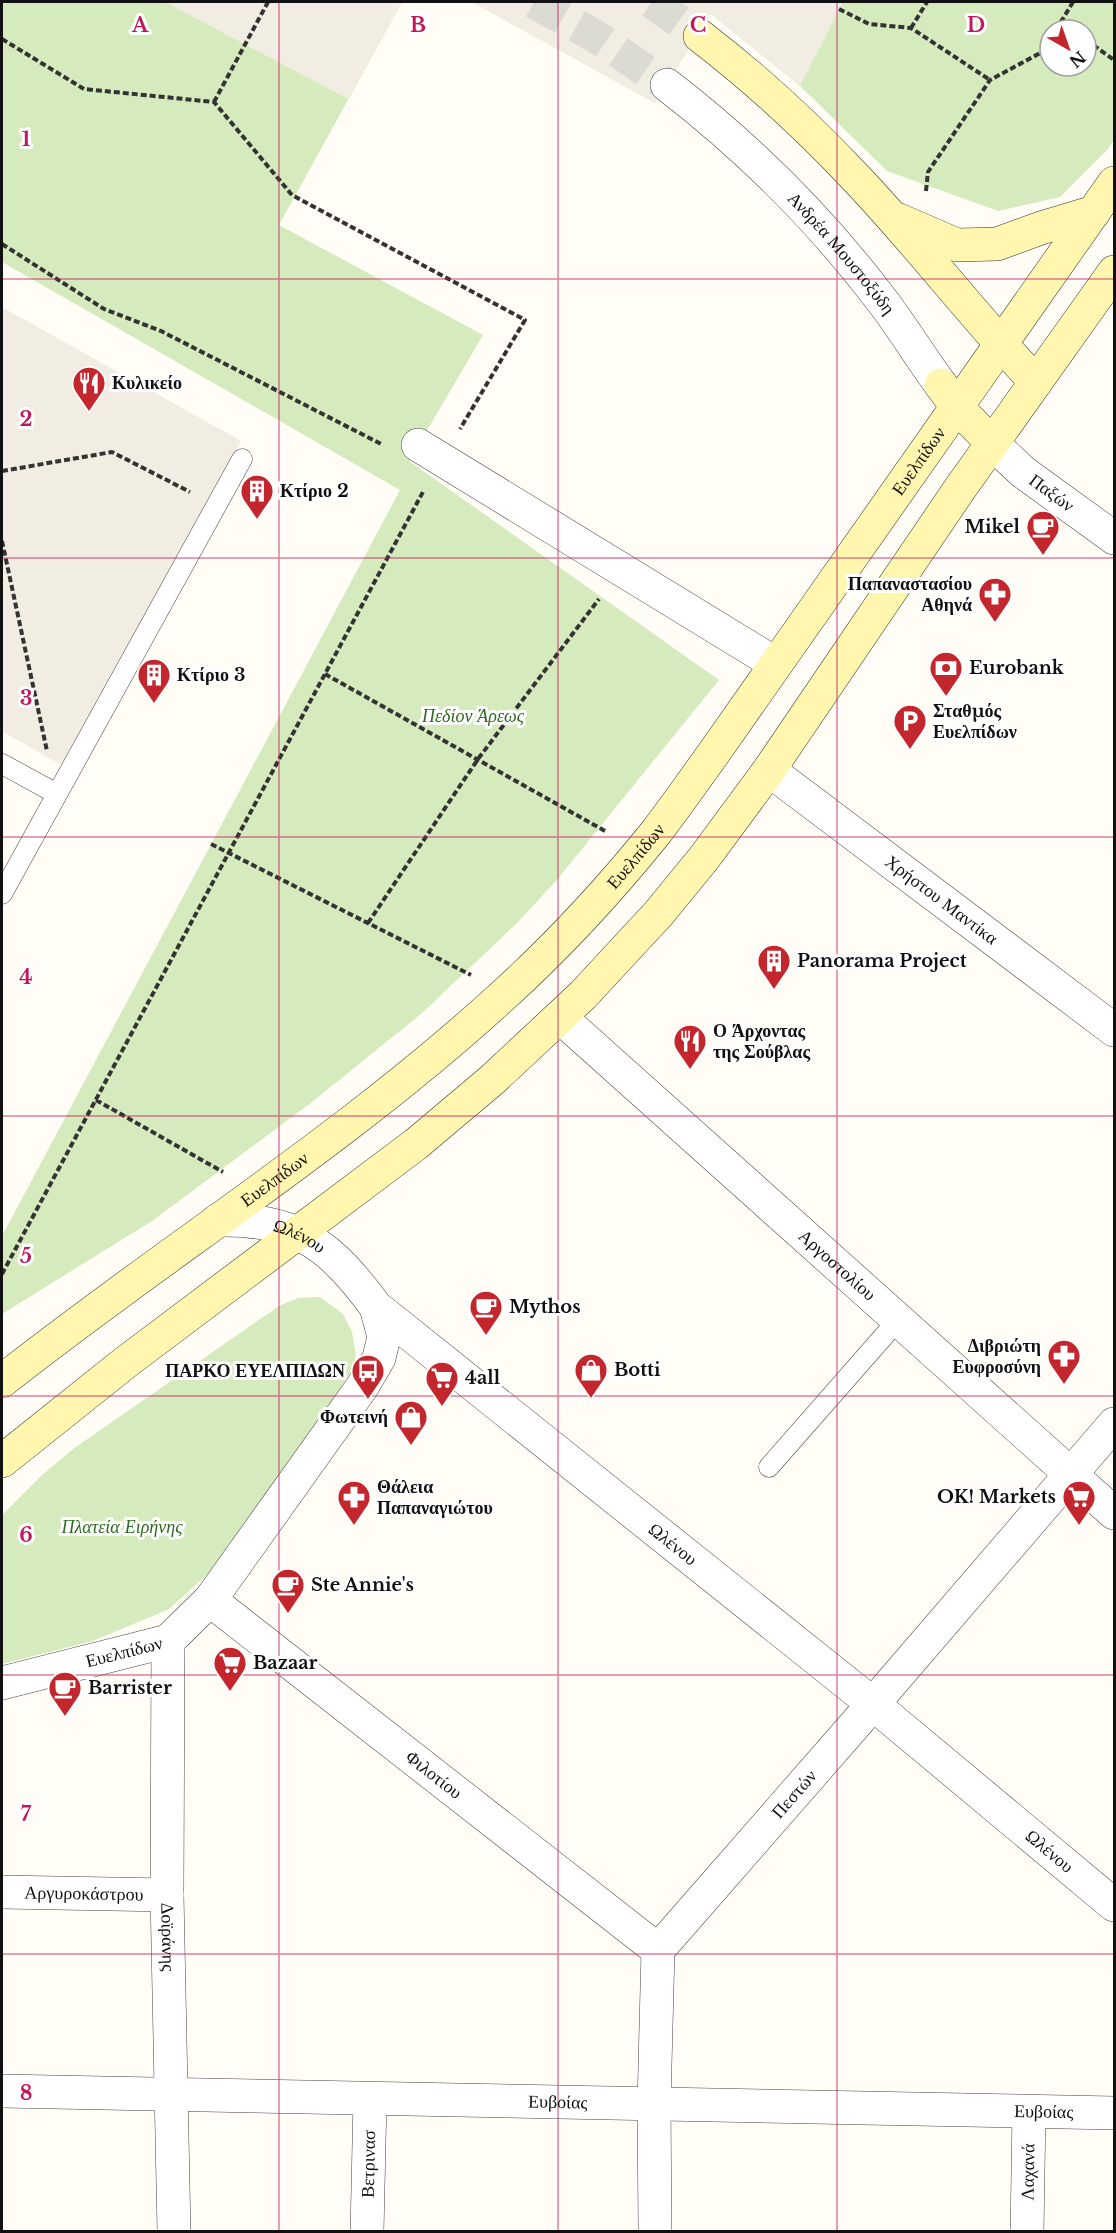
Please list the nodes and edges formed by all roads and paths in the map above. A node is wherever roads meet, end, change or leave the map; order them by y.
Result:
1 (268, 2) edge
2 (927, 2) edge
3 (1073, 2) edge
4 (839, 9) dead end
5 (1063, 18) edge
6 (911, 28) junction
7 (700, 36) tunnel mouth
8 (2, 39) edge
9 (1098, 49) edge
10 (1038, 54) edge
11 (1114, 60) edge
12 (990, 80) junction
13 (667, 85) tunnel mouth
14 (214, 102) junction
15 (1114, 183) edge
16 (925, 197) dead end
17 (1094, 212) junction
18 (892, 217) junction
19 (2, 244) edge
20 (1114, 272) edge
21 (1000, 345) junction
22 (1036, 382) junction
23 (949, 396) junction
24 (992, 443) junction
25 (417, 452) junction
26 (242, 459) dead end
27 (2, 471) edge
28 (216, 506) junction
29 (1114, 538) edge
30 (2, 541) edge
31 (605, 592) dead end
32 (776, 664) junction
33 (325, 674) junction
34 (478, 759) junction
35 (2, 764) edge
36 (769, 770) junction
37 (57, 794) junction
38 (605, 831) dead end
39 (211, 844) dead end
40 (228, 853) junction
41 (2, 894) edge
42 (368, 923) junction
43 (471, 975) dead end
44 (560, 1017) junction
45 (1114, 1030) edge
46 (96, 1100) junction
47 (226, 1174) dead end
48 (218, 1220) junction
49 (299, 1232) junction
50 (2, 1274) edge
51 (376, 1307) junction
52 (898, 1320) junction
53 (2, 1381) edge
54 (1114, 1424) edge
55 (2, 1461) edge
56 (769, 1467) dead end
57 (1071, 1474) junction
58 (1114, 1513) edge
59 (210, 1600) junction
60 (168, 1641) junction
61 (2, 1683) edge
62 (873, 1704) junction
63 (2, 1892) edge
64 (167, 1895) junction
65 (1114, 1905) edge
66 (658, 1950) junction
67 (2, 2091) edge
68 (172, 2095) junction
69 (370, 2099) junction
70 (654, 2104) junction
71 (1029, 2112) junction
72 (1114, 2113) edge
73 (174, 2232) edge
74 (367, 2232) edge
75 (655, 2232) edge
76 (1027, 2232) edge

1 - 14 path
2 - 6 path
3 - 5 path
4 - 6 path
6 - 12 path
7 - 18 main road
8 - 14 path
9 - 11 path
10 - 12 path
12 - 16 path
13 - 23 street, Ανδρέα Μουστοξύδη
14 - 25 path
15 - 17 main road, Ευελπίδων
17 - 18 main road
17 - 21 main road, Ευελπίδων
18 - 21 main road
19 - 25 path
20 - 22 main road
21 - 22 main road
21 - 23 main road, Ευελπίδων
22 - 24 main road
23 - 24 main road, Ανδρέα Μουστοξύδη
23 - 32 main road, Ευελπίδων
24 - 29 street, Παξών
24 - 36 main road
25 - 32 street
25 - 33 path
26 - 28 lane
27 - 28 path
28 - 37 lane
30 - 37 path
31 - 34 path
32 - 48 main road, Ευελπίδων
33 - 34 path
33 - 40 path
34 - 38 path
34 - 42 path
35 - 37 lane
36 - 44 main road
36 - 45 street, Χρήστου Μαντίκα
37 - 41 lane
39 - 40 path
40 - 42 path
40 - 46 path
42 - 43 path
44 - 49 main road
44 - 52 street, Αργοστολίου
46 - 47 path
46 - 50 path
48 - 49 street, Ωλένου
48 - 53 main road, Ευελπίδων
49 - 51 street, Ωλένου
49 - 55 main road
51 - 59 street, Ευελπίδων
51 - 62 street, Ωλένου
52 - 56 lane
52 - 57 street, Αργοστολίου
54 - 57 street, Πεστών
57 - 58 street, Αργοστολίου
57 - 62 street, Πεστών
59 - 60 street, Ευελπίδων
59 - 66 street, Φιλοτίου
60 - 61 street, Ευελπίδων
60 - 64 street, Δοϊράνης
62 - 65 street, Ωλένου
62 - 66 street, Πεστών
63 - 64 street, Αργυροκάστρου
64 - 68 street, Δοϊράνης
66 - 70 street
67 - 68 street, Ευβοίας
68 - 69 street, Ευβοίας
68 - 73 street, Δοϊράνης
69 - 70 street, Ευβοίας
69 - 74 street, Βετρινασ
70 - 71 street, Ευβοίας
70 - 75 street
71 - 72 street, Ευβοίας
71 - 76 street, Λαχανά

